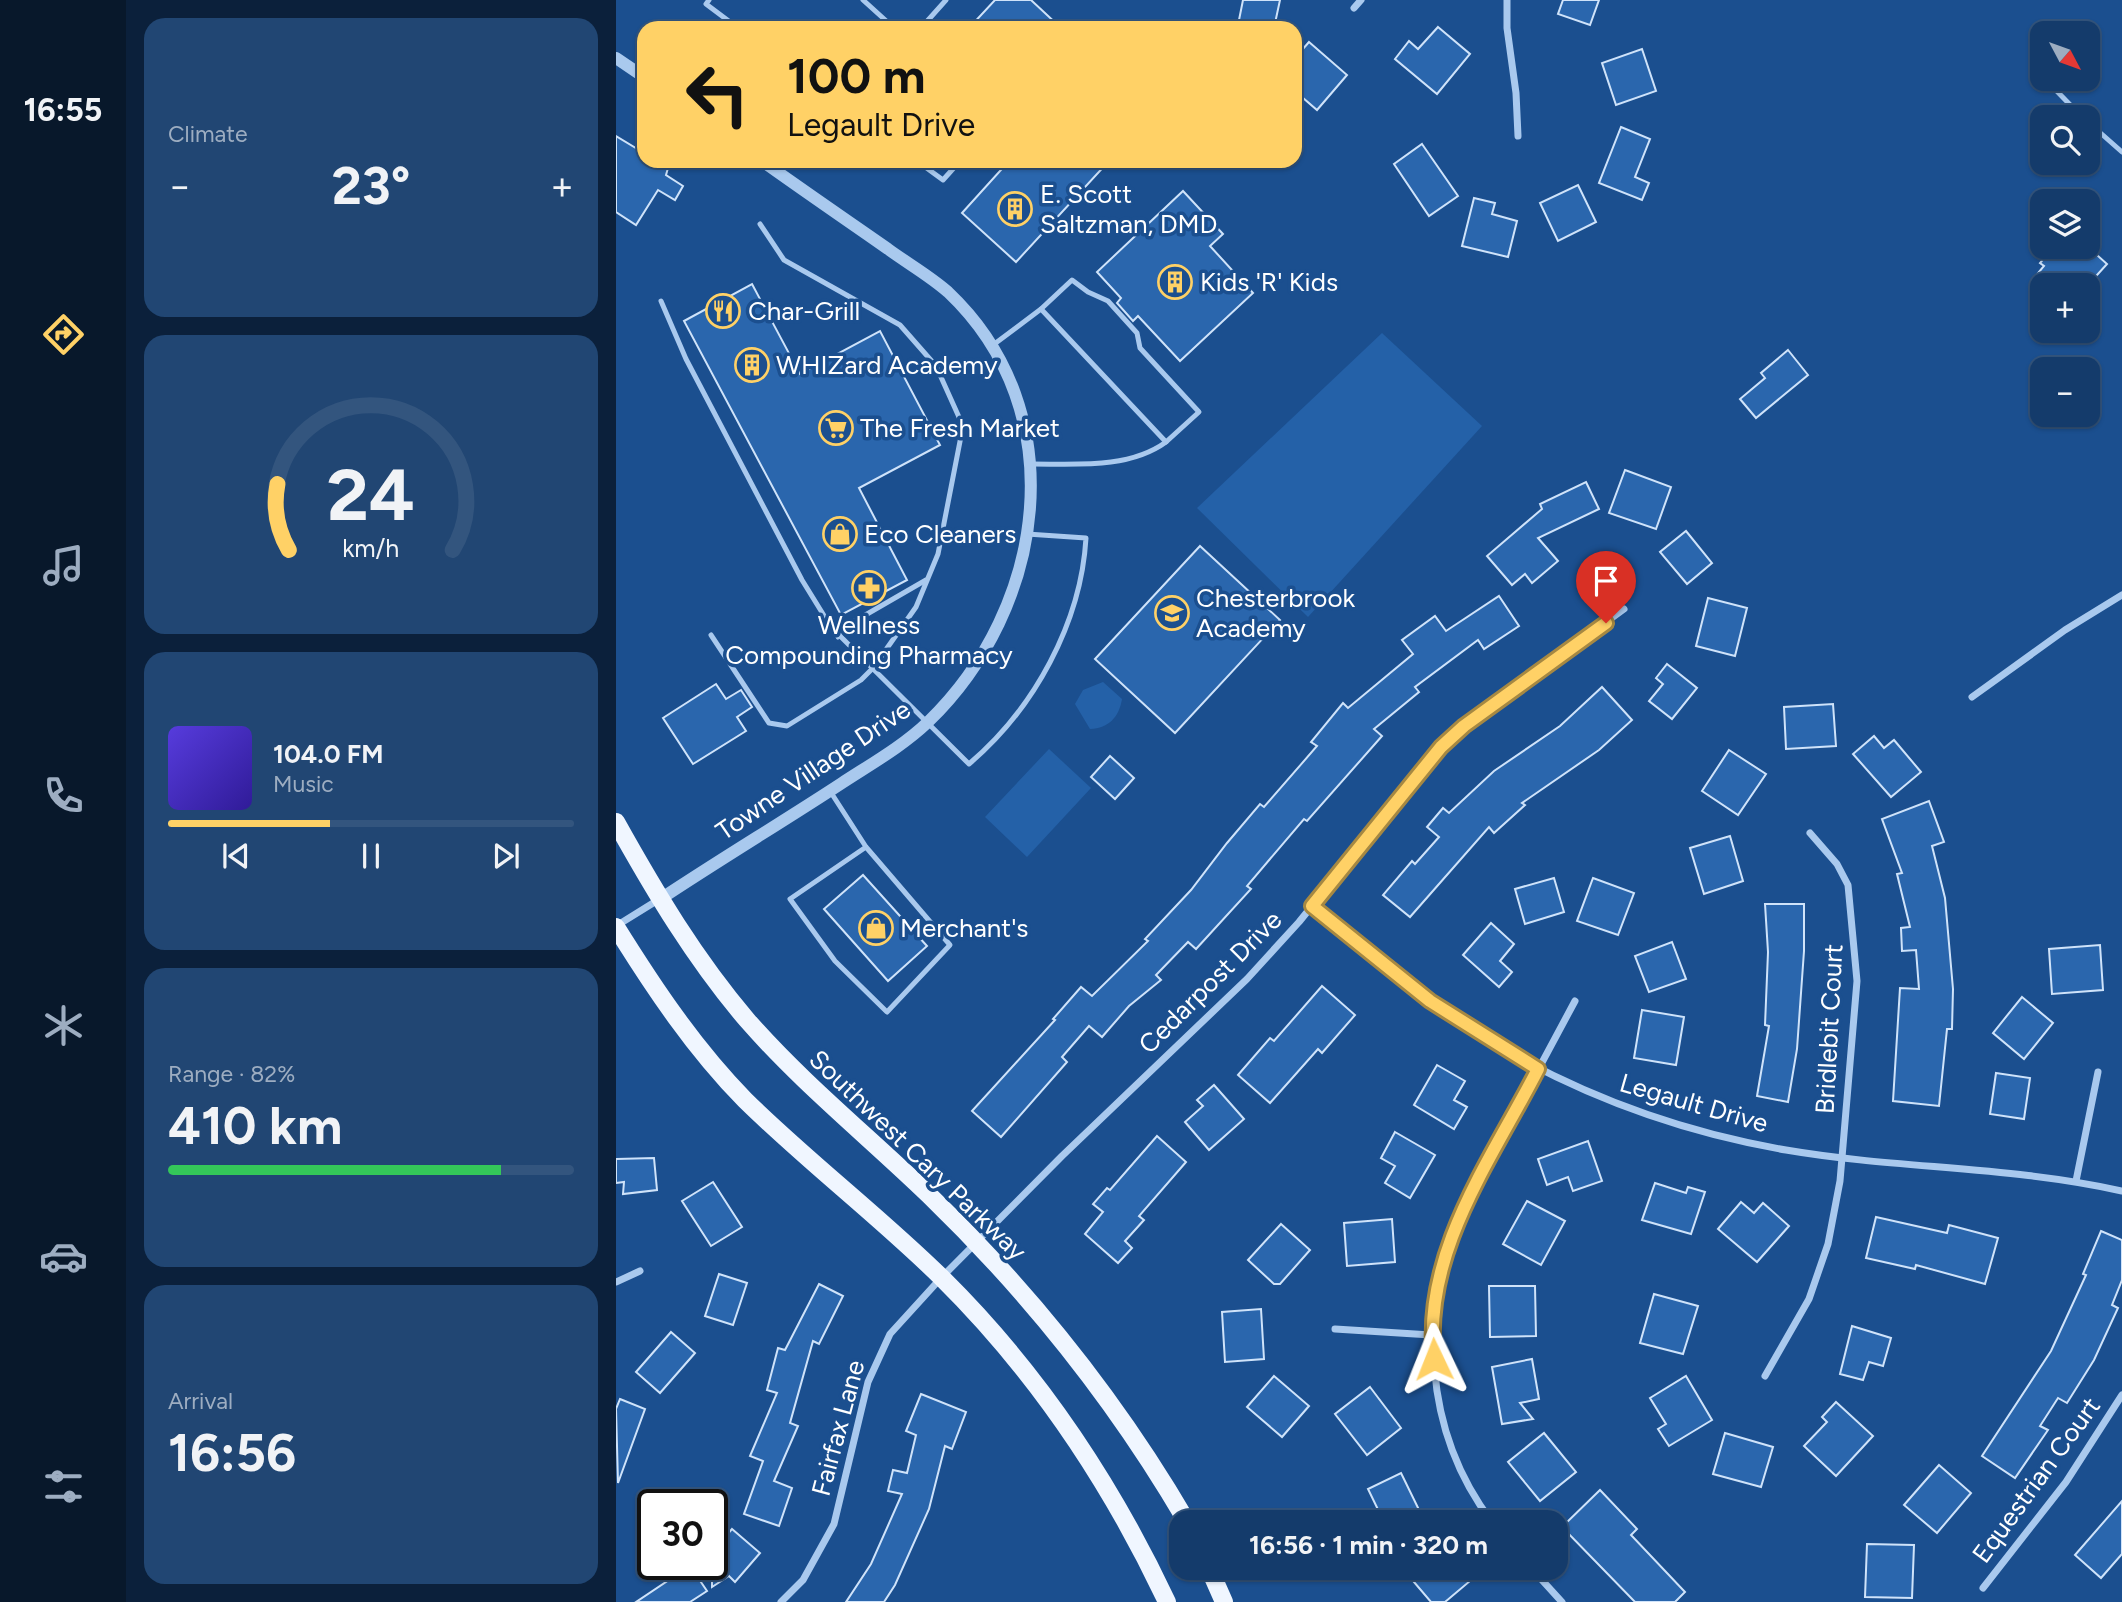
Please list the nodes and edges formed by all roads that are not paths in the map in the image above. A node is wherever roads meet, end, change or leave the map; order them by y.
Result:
1 (709, 0) edge
2 (863, 0) edge
3 (946, 0) edge
4 (1361, 0) edge
5 (1507, 0) edge
6 (1354, 8) dead end
7 (729, 21) edge
8 (886, 21) edge
9 (926, 21) edge
10 (616, 58) edge
11 (637, 72) edge
12 (2057, 91) edge
13 (2071, 105) edge
14 (2100, 133) edge
15 (1518, 136) dead end
16 (2122, 152) edge
17 (772, 168) edge
18 (927, 168) edge
19 (954, 168) edge
20 (760, 224) dead end
21 (661, 301) dead end
22 (1041, 309) junction
23 (992, 345) junction
24 (1166, 442) junction
25 (1032, 464) junction
26 (1027, 534) junction
27 (928, 579) junction
28 (2122, 595) edge
29 (1625, 609) dead end
30 (712, 635) dead end
31 (838, 637) junction
32 (873, 668) junction
33 (1972, 697) dead end
34 (927, 722) junction
35 (830, 791) junction
36 (616, 822) edge
37 (1810, 833) dead end
38 (866, 847) junction
39 (659, 900) junction
40 (1312, 906) junction
41 (616, 927) edge
42 (1575, 1001) dead end
43 (1538, 1069) junction
44 (2098, 1072) dead end
45 (1842, 1157) junction
46 (2077, 1181) junction
47 (2122, 1191) edge
48 (976, 1242) junction
49 (640, 1272) dead end
50 (941, 1278) junction
51 (616, 1282) edge
52 (1335, 1329) dead end
53 (1431, 1335) junction
54 (1765, 1376) dead end
55 (2122, 1395) edge
56 (1179, 1510) edge
57 (1485, 1510) edge
58 (1214, 1580) edge
59 (1542, 1580) edge
60 (1983, 1588) dead end
61 (782, 1602) edge
62 (1167, 1602) edge
63 (1224, 1602) edge
64 (1562, 1602) edge

1 - 7 lane
2 - 8 lane
3 - 9 lane
4 - 6 street
5 - 15 street
10 - 11 street
12 - 13 lane
14 - 16 lane
17 - 23 street, Towne Village Drive
18 - 19 lane
20 - 27 lane
21 - 31 lane
22 - 23 lane
22 - 24 lane
22 - 24 lane
23 - 25 street, Towne Village Drive
24 - 25 lane
25 - 26 street, Towne Village Drive
26 - 34 street, Towne Village Drive
26 - 34 lane
27 - 31 lane
27 - 32 lane
28 - 33 street
29 - 40 street, Cedarpost Drive
30 - 32 lane
31 - 32 lane
32 - 34 lane
34 - 35 street, Towne Village Drive
35 - 38 lane
35 - 39 street, Towne Village Drive
36 - 39 main road, Southwest Cary Parkway
37 - 45 street, Bridlebit Court
38 - 38 lane
39 - 41 street
39 - 48 main road, Southwest Cary Parkway
40 - 43 street, Legault Drive
40 - 48 street, Cedarpost Drive
41 - 50 main road
42 - 43 street
43 - 45 street, Legault Drive
43 - 53 street
44 - 46 street
45 - 46 street, Legault Drive
45 - 54 street, Bridlebit Court
46 - 47 street, Legault Drive
48 - 50 street, Fairfax Lane
48 - 56 main road, Southwest Cary Parkway
49 - 51 street
50 - 61 street, Fairfax Lane
50 - 62 main road
52 - 53 street
53 - 57 street
55 - 60 street, Equestrian Court
58 - 63 main road
59 - 64 street

